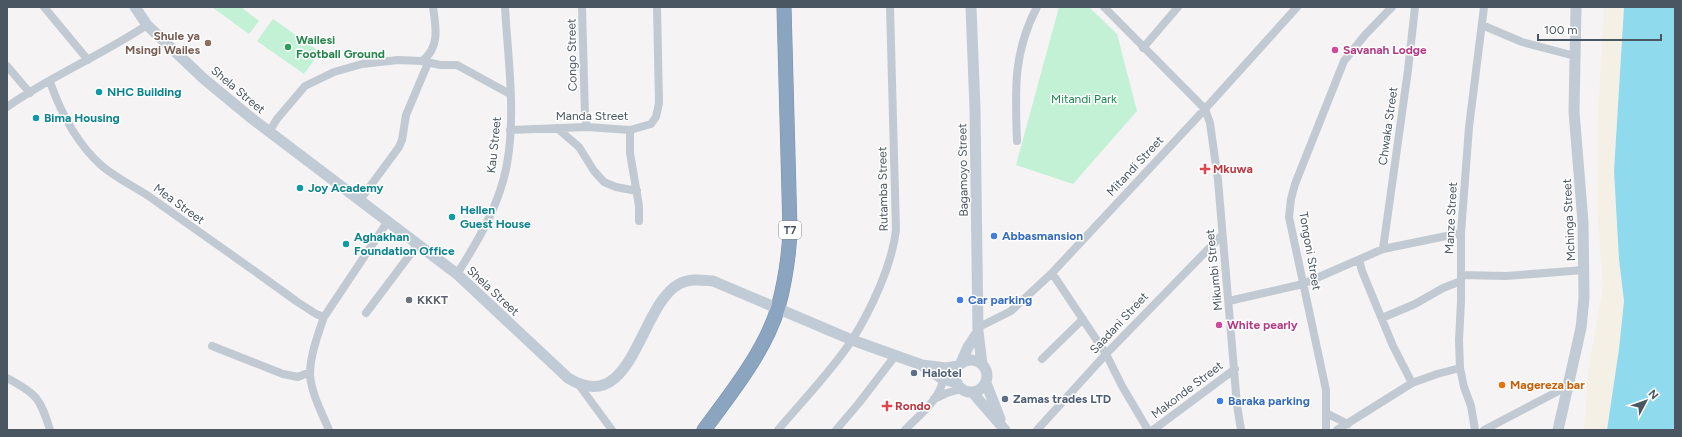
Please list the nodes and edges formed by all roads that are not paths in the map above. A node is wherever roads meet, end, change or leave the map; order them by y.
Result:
1 (44, 7) edge
2 (136, 7) edge
3 (433, 7) edge
4 (505, 7) edge
5 (582, 7) edge
6 (657, 7) edge
7 (784, 7) edge
8 (890, 7) edge
9 (971, 7) edge
10 (1037, 7) edge
11 (1104, 7) edge
12 (1178, 7) edge
13 (1297, 7) edge
14 (1392, 7) edge
15 (1414, 7) edge
16 (1484, 7) edge
17 (1576, 7) edge
18 (147, 25) junction
19 (1482, 25) junction
20 (1143, 48) junction
21 (1575, 56) junction
22 (88, 60) junction
23 (425, 62) junction
24 (7, 66) edge
25 (50, 82) junction
26 (30, 93) junction
27 (510, 94) junction
28 (7, 107) edge
29 (1205, 109) junction
30 (587, 127) junction
31 (557, 128) junction
32 (510, 130) junction
33 (630, 130) junction
34 (269, 132) junction
35 (1017, 141) dead end
36 (637, 191) junction
37 (360, 200) junction
38 (388, 221) junction
39 (639, 221) dead end
40 (1461, 234) junction
41 (1222, 235) junction
42 (418, 244) junction
43 (1383, 249) junction
44 (1359, 260) junction
45 (1584, 270) junction
46 (1052, 273) junction
47 (457, 274) junction
48 (1461, 278) junction
49 (1303, 284) junction
50 (1229, 301) junction
51 (778, 309) junction
52 (366, 313) dead end
53 (324, 317) junction
54 (1382, 318) junction
55 (1083, 320) junction
56 (978, 330) junction
57 (852, 340) junction
58 (212, 346) dead end
59 (1106, 354) junction
60 (895, 356) junction
61 (1042, 359) dead end
62 (982, 364) junction
63 (922, 365) junction
64 (960, 365) junction
65 (1460, 368) junction
66 (1235, 369) junction
67 (310, 372) junction
68 (7, 378) edge
69 (943, 379) junction
70 (986, 383) junction
71 (1412, 383) junction
72 (579, 384) junction
73 (959, 386) junction
74 (1568, 386) junction
75 (972, 392) junction
76 (933, 400) junction
77 (1326, 413) junction
78 (1348, 424) junction
79 (1004, 428) edge
80 (50, 430) edge
81 (329, 430) edge
82 (612, 430) edge
83 (704, 430) edge
84 (778, 430) edge
85 (836, 430) edge
86 (905, 430) edge
87 (1037, 430) edge
88 (1148, 430) edge
89 (1153, 430) edge
90 (1241, 430) edge
91 (1326, 430) edge
92 (1337, 430) edge
93 (1475, 430) edge
94 (1484, 430) edge
95 (1558, 430) edge

1 - 22 street
2 - 18 main road, Shela Street
3 - 23 street
4 - 27 street, Kau Street
5 - 30 street, Congo Street
6 - 33 street, Manda Street
7 - 51 highway, T7
8 - 57 street, Rutamba Street
9 - 56 main road, Bagamoyo Street
10 - 35 street
11 - 20 street
12 - 20 street
13 - 29 street, Mitandi Street
14 - 49 street, Tongoni Street
15 - 43 street, Chwaka Street
16 - 19 street, Manze Street
17 - 21 main road, Mchinga Street
18 - 22 street
18 - 34 main road, Shela Street
19 - 21 street
19 - 40 street, Manze Street
20 - 29 street
21 - 45 main road, Mchinga Street
22 - 25 street
23 - 27 street
23 - 34 street
23 - 37 street
24 - 26 street
25 - 26 street
25 - 53 street, Mea Street
26 - 28 street
27 - 32 street, Kau Street
29 - 41 street, Mikumbi Street
29 - 46 street, Mitandi Street
30 - 31 street, Manda Street
30 - 33 street, Manda Street
31 - 32 street, Manda Street
31 - 36 street
32 - 47 street, Kau Street
33 - 36 street
34 - 37 main road, Shela Street
36 - 39 street
37 - 38 main road, Shela Street
38 - 42 main road, Shela Street
38 - 53 street
40 - 43 street
40 - 48 street, Manze Street
41 - 50 street, Mikumbi Street
41 - 59 street, Saadani Street
42 - 47 main road, Shela Street
42 - 52 street
43 - 44 street
44 - 49 street
44 - 54 street
45 - 48 street
45 - 74 main road, Mchinga Street
46 - 55 street
46 - 56 street, Mitandi Street
47 - 72 main road, Shela Street
48 - 54 street
48 - 65 street, Manze Street
49 - 50 street
49 - 77 street, Tongoni Street
50 - 66 street, Mikumbi Street
51 - 57 main road, Shela Street
51 - 72 main road, Shela Street
51 - 83 highway, T7
53 - 67 street
54 - 71 street
55 - 59 street
55 - 61 street
56 - 62 main road, Bagamoyo Street
56 - 64 main road
57 - 60 main road, Shela Street
57 - 84 street, Rutamba Street
58 - 67 street
59 - 87 street, Saadani Street
59 - 88 street
60 - 63 main road, Shela Street
60 - 85 street
62 - 64 main road
62 - 70 main road
63 - 64 main road
63 - 69 main road
64 - 73 main road
65 - 71 street
65 - 93 street, Manze Street
66 - 89 street, Makonde Street
66 - 90 street, Mikumbi Street
67 - 81 street
68 - 80 street
69 - 73 main road
69 - 76 street
70 - 75 main road
70 - 79 main road
71 - 78 street
72 - 82 street
73 - 75 main road
73 - 76 street
74 - 94 street
74 - 95 main road, Mchinga Street
75 - 79 main road
76 - 86 street
77 - 78 street
77 - 91 street, Tongoni Street
78 - 92 street

